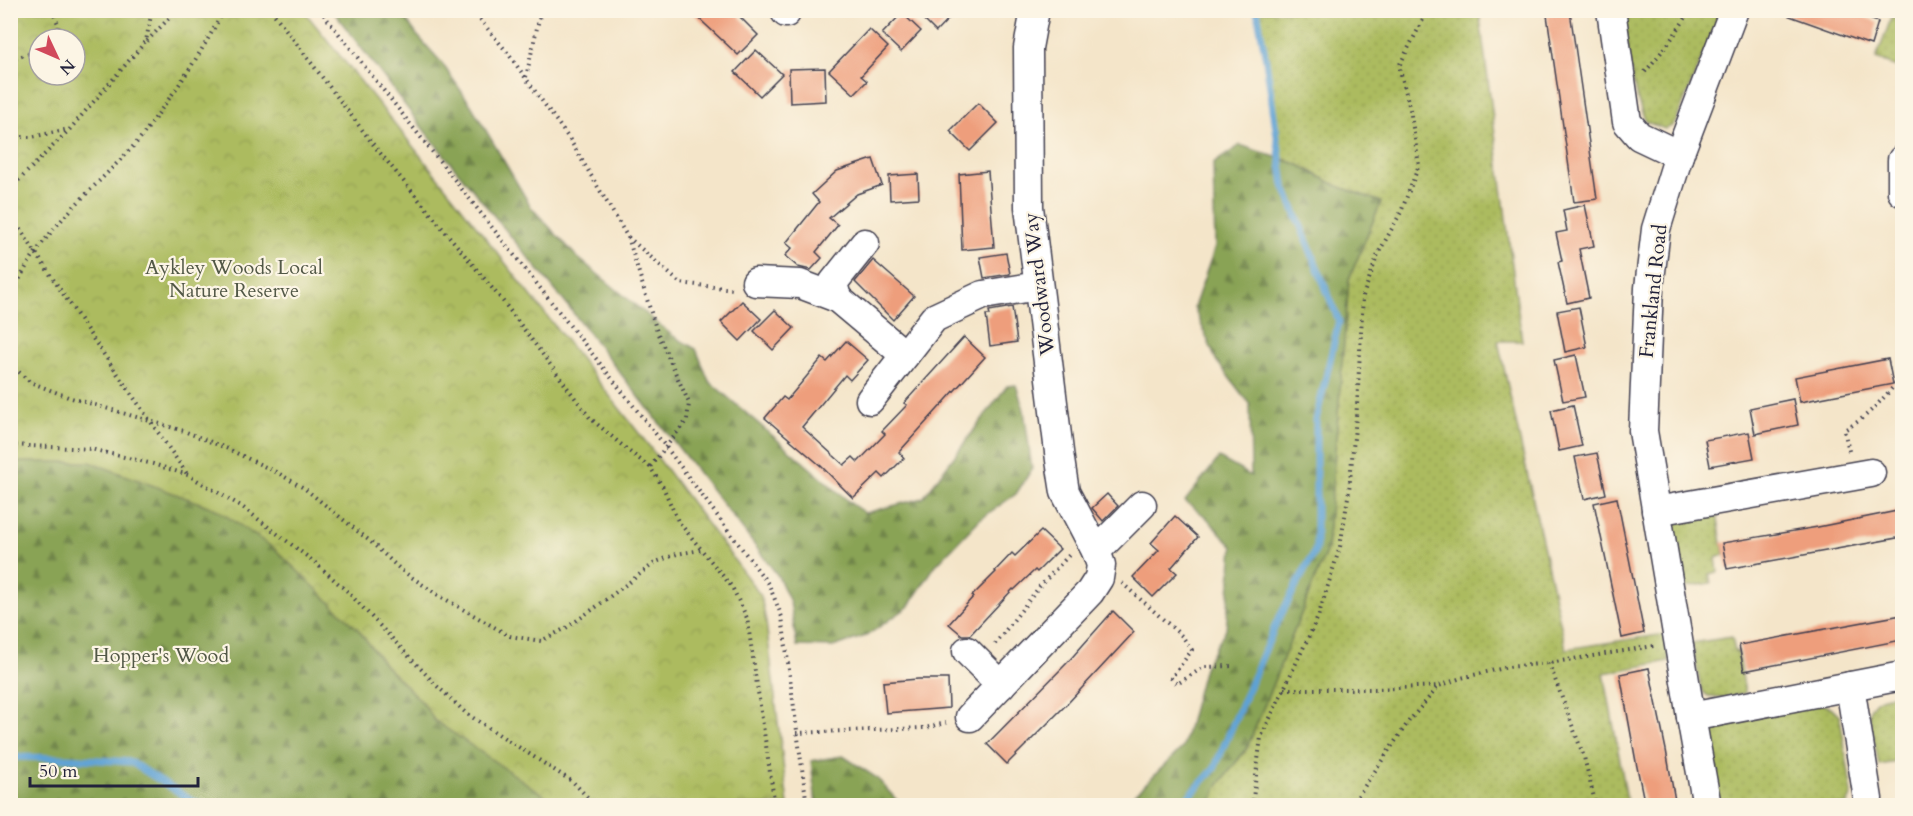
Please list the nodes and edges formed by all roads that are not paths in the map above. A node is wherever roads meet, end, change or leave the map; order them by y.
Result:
1 (1035, 10) edge
2 (1611, 10) edge
3 (1734, 10) edge
4 (1679, 154) junction
5 (1902, 160) edge
6 (1902, 192) edge
7 (865, 243) dead end
8 (743, 286) road end
9 (1038, 286) junction
10 (837, 298) junction
11 (905, 355) junction
12 (870, 400) dead end
13 (1862, 474) road end
14 (1142, 505) dead end
15 (1656, 512) junction
16 (1090, 540) junction
17 (973, 656) road end
18 (1902, 676) edge
19 (1001, 685) junction
20 (1850, 686) junction
21 (970, 717) road end
22 (1691, 717) junction
23 (1707, 806) edge
24 (1866, 806) edge

1 - 9 street, Woodward Way
2 - 4 street
3 - 4 street, Frankland Road
4 - 15 street, Frankland Road
5 - 6 street
7 - 10 street
8 - 10 street
9 - 11 street
9 - 16 street, Woodward Way
10 - 11 street
11 - 12 street
13 - 15 street
14 - 16 street
15 - 22 street, Frankland Road
16 - 19 street, Woodward Way
17 - 19 street
18 - 20 street
19 - 21 street, Woodward Way
20 - 22 street
20 - 24 street
22 - 23 street, Frankland Road

